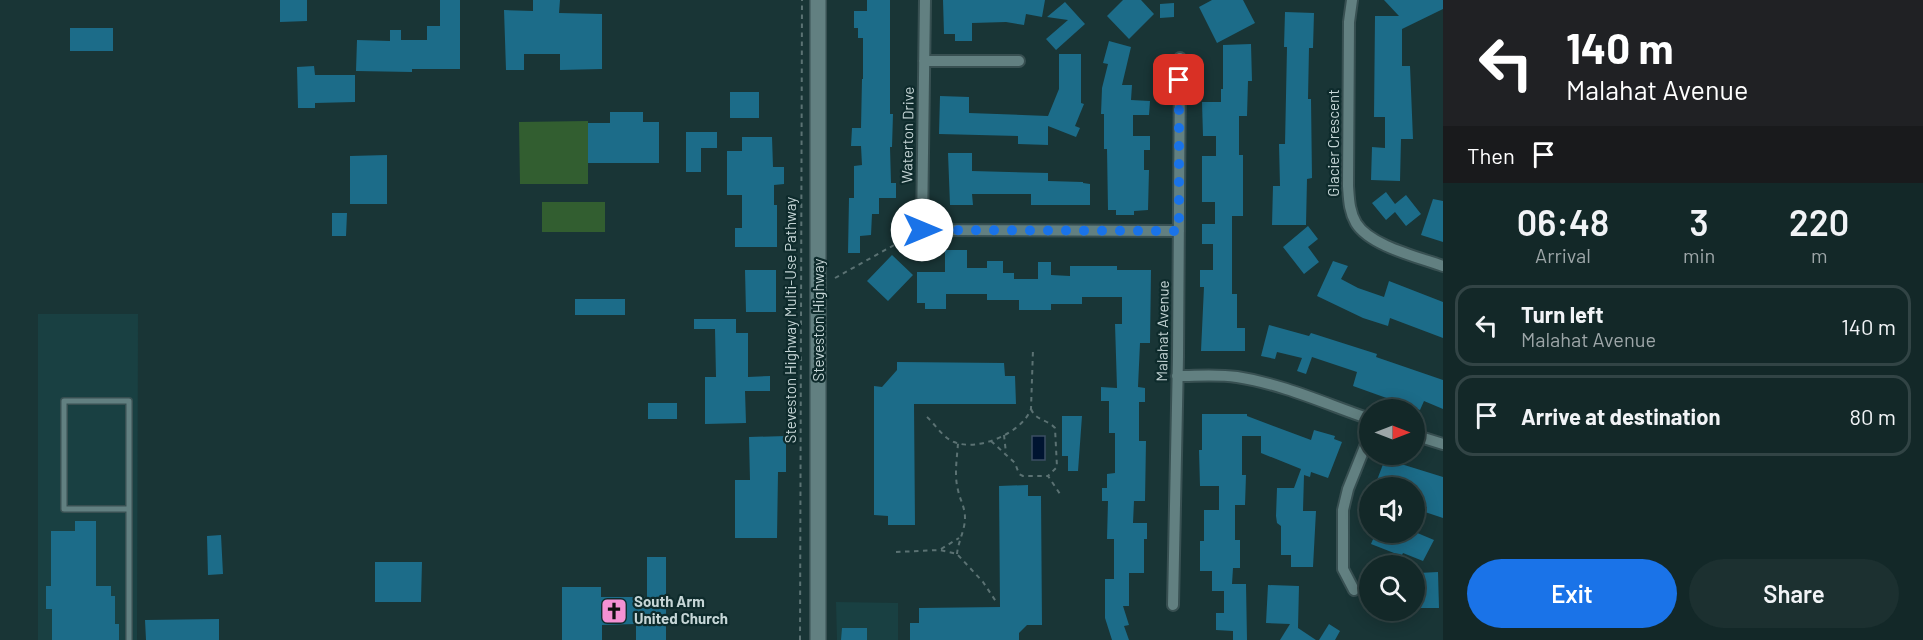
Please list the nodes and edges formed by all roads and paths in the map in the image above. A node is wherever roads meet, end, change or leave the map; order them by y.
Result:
1 (802, 0) edge
2 (818, 0) edge
3 (925, 0) edge
4 (1352, 0) edge
5 (1180, 58) dead end
6 (924, 61) junction
7 (1019, 61) dead end
8 (922, 230) junction
9 (1179, 231) junction
10 (1443, 266) edge
11 (835, 278) dead end
12 (1033, 349) dead end
13 (1177, 376) junction
14 (1031, 409) junction
15 (1359, 415) edge
16 (927, 417) dead end
17 (1004, 435) junction
18 (1425, 438) edge
19 (991, 441) junction
20 (958, 443) junction
21 (1443, 444) edge
22 (1006, 454) junction
23 (1359, 462) edge
24 (1048, 476) junction
25 (1060, 494) dead end
26 (129, 509) junction
27 (959, 538) junction
28 (940, 550) junction
29 (896, 552) dead end
30 (957, 554) junction
31 (1354, 590) dead end
32 (997, 603) dead end
33 (1173, 605) dead end
34 (129, 640) edge
35 (800, 640) edge
36 (818, 640) edge

1 - 35 path, Steveston Highway Multi-Use Pathway
2 - 36 main road, Steveston Highway
3 - 6 street, Waterton Drive
4 - 10 street, Glacier Crescent
5 - 9 street, Malahat Avenue
6 - 7 street
6 - 8 street, Waterton Drive
8 - 9 street
8 - 11 path
9 - 13 street, Malahat Avenue
12 - 14 path
13 - 15 street
13 - 33 street, Malahat Avenue
14 - 17 path
14 - 24 path
16 - 20 path
17 - 19 path
17 - 22 path
18 - 21 street
19 - 20 path
19 - 22 path
20 - 27 path
22 - 24 path
23 - 31 street
24 - 25 path
26 - 26 lane
26 - 34 lane
27 - 28 path
27 - 30 path
28 - 29 path
28 - 30 path
30 - 32 path

